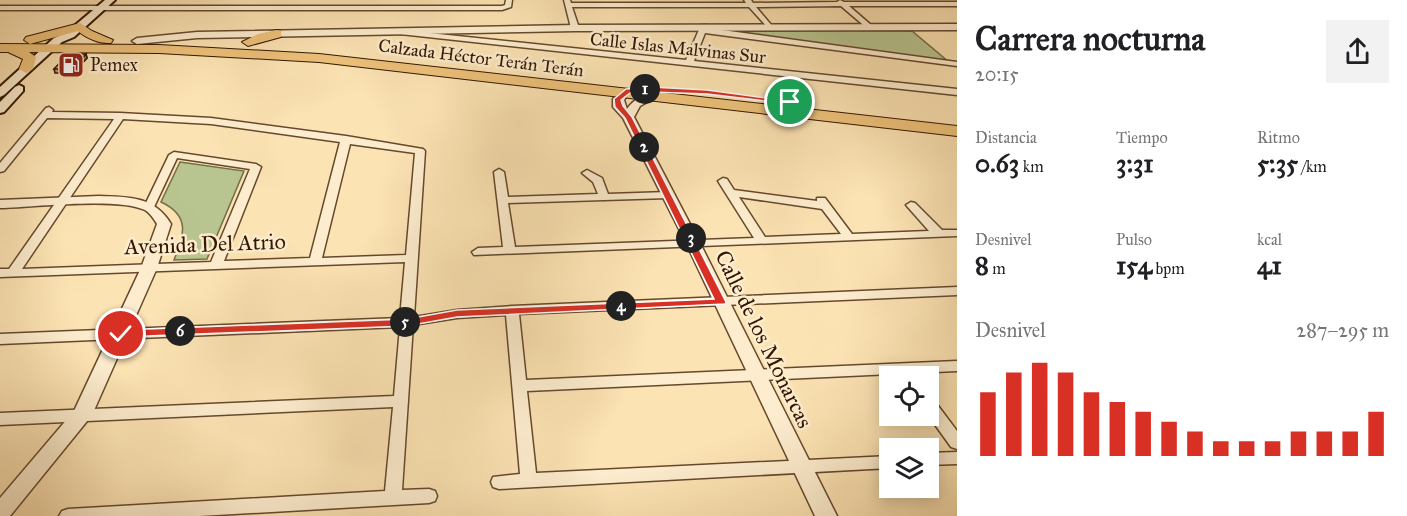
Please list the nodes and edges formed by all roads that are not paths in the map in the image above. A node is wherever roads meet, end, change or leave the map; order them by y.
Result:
1 (110, 0) edge
2 (568, 2) edge
3 (748, 2) edge
4 (839, 2) edge
5 (508, 4) edge
6 (957, 4) edge
7 (0, 8) edge
8 (101, 8) junction
9 (80, 26) junction
10 (769, 27) junction
11 (868, 27) junction
12 (957, 27) edge
13 (575, 28) junction
14 (703, 29) junction
15 (396, 32) junction
16 (276, 34) junction
17 (25, 40) junction
18 (107, 40) junction
19 (137, 40) junction
20 (62, 42) junction
21 (248, 42) junction
22 (1, 46) edge
23 (690, 64) junction
24 (957, 64) edge
25 (26, 69) junction
26 (487, 77) junction
27 (568, 77) junction
28 (707, 92) junction
29 (957, 92) edge
30 (0, 93) edge
31 (624, 93) junction
32 (653, 96) junction
33 (0, 109) edge
34 (120, 116) junction
35 (628, 117) junction
36 (957, 121) edge
37 (957, 131) edge
38 (346, 139) junction
39 (0, 169) edge
40 (499, 172) dead end
41 (587, 173) dead end
42 (723, 181) dead end
43 (731, 193) junction
44 (668, 195) junction
45 (604, 196) junction
46 (504, 200) junction
47 (60, 201) junction
48 (0, 204) edge
49 (911, 205) dead end
50 (149, 207) junction
51 (957, 233) edge
52 (939, 234) junction
53 (849, 237) junction
54 (762, 241) junction
55 (693, 243) junction
56 (509, 250) junction
57 (478, 252) dead end
58 (412, 258) junction
59 (315, 261) junction
60 (216, 265) junction
61 (149, 268) junction
62 (7, 273) edge
63 (957, 291) edge
64 (721, 302) junction
65 (512, 310) junction
66 (407, 322) junction
67 (121, 334) junction
68 (0, 339) edge
69 (957, 366) edge
70 (939, 369) edge
71 (879, 373) edge
72 (755, 374) junction
73 (520, 386) junction
74 (402, 401) junction
75 (82, 415) junction
76 (939, 418) edge
77 (0, 419) edge
78 (957, 443) edge
79 (957, 458) edge
80 (939, 459) edge
81 (879, 462) edge
82 (802, 466) junction
83 (529, 481) junction
84 (498, 482) dead end
85 (429, 496) dead end
86 (393, 498) junction
87 (0, 513) edge
88 (68, 516) edge
89 (826, 516) edge

1 - 8 main road
2 - 3 street
2 - 13 street
3 - 4 street
3 - 10 street
4 - 6 street
4 - 11 street
5 - 8 street
7 - 8 street
8 - 9 main road
9 - 17 main road
9 - 18 main road
9 - 20 main road
10 - 11 street
10 - 14 street
11 - 12 street
13 - 14 street
13 - 15 street
14 - 23 street
14 - 24 street
15 - 16 street
15 - 23 street, Calle Islas Malvinas Sur
16 - 19 street
16 - 21 main road
17 - 20 main road, Calzada Héctor Terán Terán
17 - 22 main road, Calzada Héctor Terán Terán
18 - 19 main road, Calzada Héctor Terán Terán
18 - 20 main road, Calzada Héctor Terán Terán
19 - 21 main road, Calzada Héctor Terán Terán
20 - 22 main road, Calzada Héctor Terán Terán
20 - 25 main road
20 - 26 main road, Calzada Héctor Terán Terán
20 - 33 main road
21 - 27 main road, Calzada Héctor Terán Terán
22 - 25 main road
23 - 29 street, Calle Islas Malvinas Sur
25 - 30 main road
26 - 27 main road
26 - 31 main road, Calzada Héctor Terán Terán
27 - 28 main road, Calzada Héctor Terán Terán
28 - 31 main road
28 - 36 main road, Calzada Héctor Terán Terán
31 - 32 main road, Calzada Héctor Terán Terán
31 - 35 street, Calle de los Monarcas
32 - 35 street
32 - 37 main road, Calzada Héctor Terán Terán
34 - 38 street
34 - 39 street
34 - 47 street
35 - 44 street, Calle de los Monarcas
38 - 58 street
38 - 59 street
40 - 46 street
41 - 45 street
42 - 43 street
43 - 53 street
43 - 54 street
44 - 45 street
44 - 55 street, Calle de los Monarcas
45 - 46 street
46 - 56 street
47 - 48 street
47 - 50 street
47 - 62 street
49 - 52 street
50 - 60 street
50 - 61 street
51 - 52 street
52 - 53 street
53 - 54 street
54 - 55 street
55 - 56 street
55 - 64 street, Calle de los Monarcas
56 - 57 street
58 - 59 street, Avenida Del Atrio
58 - 66 street
59 - 60 street, Avenida Del Atrio
60 - 61 street, Avenida Del Atrio
61 - 62 street, Avenida Del Atrio
61 - 67 street
63 - 64 street
64 - 65 street
64 - 72 street, Calle de los Monarcas
65 - 66 street
65 - 73 street
66 - 67 street
66 - 74 street
67 - 68 street
67 - 75 street
69 - 70 street
71 - 72 street
72 - 73 street
72 - 82 street, Calle de los Monarcas
73 - 83 street
74 - 75 street
74 - 86 street
75 - 77 street
75 - 87 street
76 - 78 street
79 - 80 street
81 - 82 street
82 - 83 street
82 - 89 street, Calle de los Monarcas
83 - 84 street
85 - 86 street
86 - 88 street

